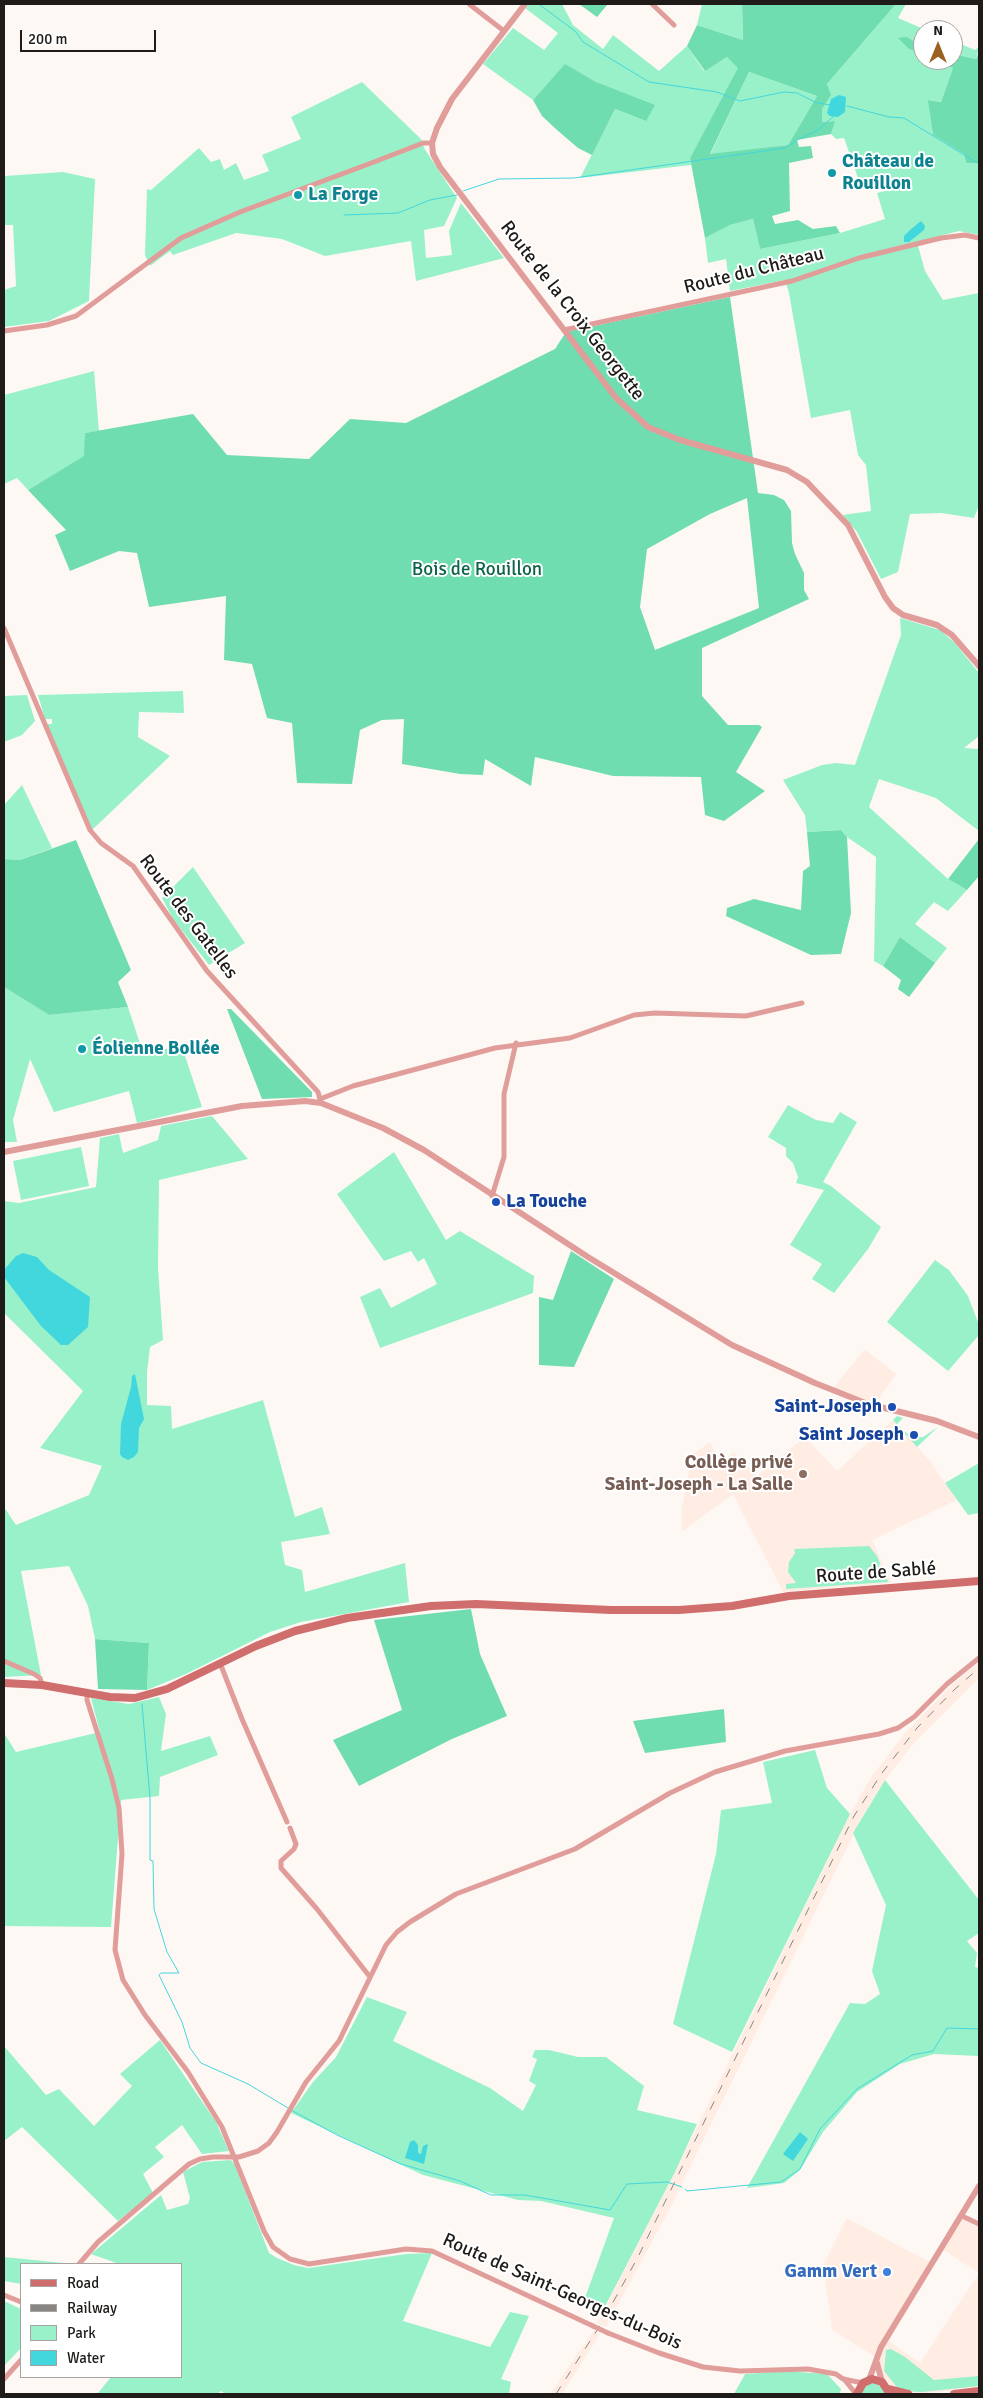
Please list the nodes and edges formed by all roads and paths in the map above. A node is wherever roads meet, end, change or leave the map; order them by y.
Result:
1 (469, 4) edge
2 (525, 4) edge
3 (652, 4) edge
4 (674, 25) dead end
5 (504, 31) junction
6 (432, 143) junction
7 (979, 238) edge
8 (564, 330) junction
9 (4, 332) edge
10 (4, 628) edge
11 (979, 666) edge
12 (802, 1003) dead end
13 (516, 1044) junction
14 (321, 1101) junction
15 (4, 1152) edge
16 (492, 1196) junction
17 (979, 1437) edge
18 (979, 1581) edge
19 (979, 1658) edge
20 (4, 1661) edge
21 (220, 1663) junction
22 (4, 1683) edge
23 (42, 1685) junction
24 (87, 1693) junction
25 (287, 1822) dead end
26 (290, 1828) dead end
27 (370, 1978) junction
28 (236, 2157) junction
29 (979, 2186) edge
30 (962, 2216) junction
31 (979, 2224) edge
32 (80, 2263) edge
33 (4, 2294) edge
34 (20, 2302) edge
35 (20, 2361) edge
36 (876, 2362) junction
37 (4, 2379) edge
38 (843, 2379) junction
39 (866, 2382) junction
40 (882, 2382) junction
41 (889, 2391) edge
42 (979, 2391) edge
43 (857, 2394) edge
44 (908, 2394) edge
45 (954, 2394) edge

1 - 5 street
2 - 5 street
3 - 4 street
5 - 6 street
6 - 8 street, Route de la Croix Georgette
6 - 9 street
7 - 8 street, Route du Château
8 - 11 street, Route de la Croix Georgette
10 - 14 street, Route des Gatelles
12 - 13 street
13 - 14 street
13 - 16 street
14 - 15 street
14 - 16 street
16 - 17 street
18 - 21 main road, Route de Sablé
19 - 27 street
20 - 23 street
21 - 24 main road, Route de Sablé
21 - 25 street
22 - 23 main road, Route de Sablé
23 - 24 main road, Route de Sablé
24 - 28 street, Route de Saint-Georges-du-Bois
26 - 27 street
27 - 28 street
28 - 32 street
28 - 38 street, Route de Saint-Georges-du-Bois, bridge
29 - 30 street
30 - 31 street
30 - 36 street
33 - 34 street
35 - 37 street
36 - 39 street
36 - 40 street
38 - 39 street, Route de Saint-Georges-du-Bois
38 - 43 street, Route de Saint-Georges-du-Bois
39 - 40 main road
39 - 43 main road
40 - 41 main road
41 - 44 main road
42 - 45 main road

